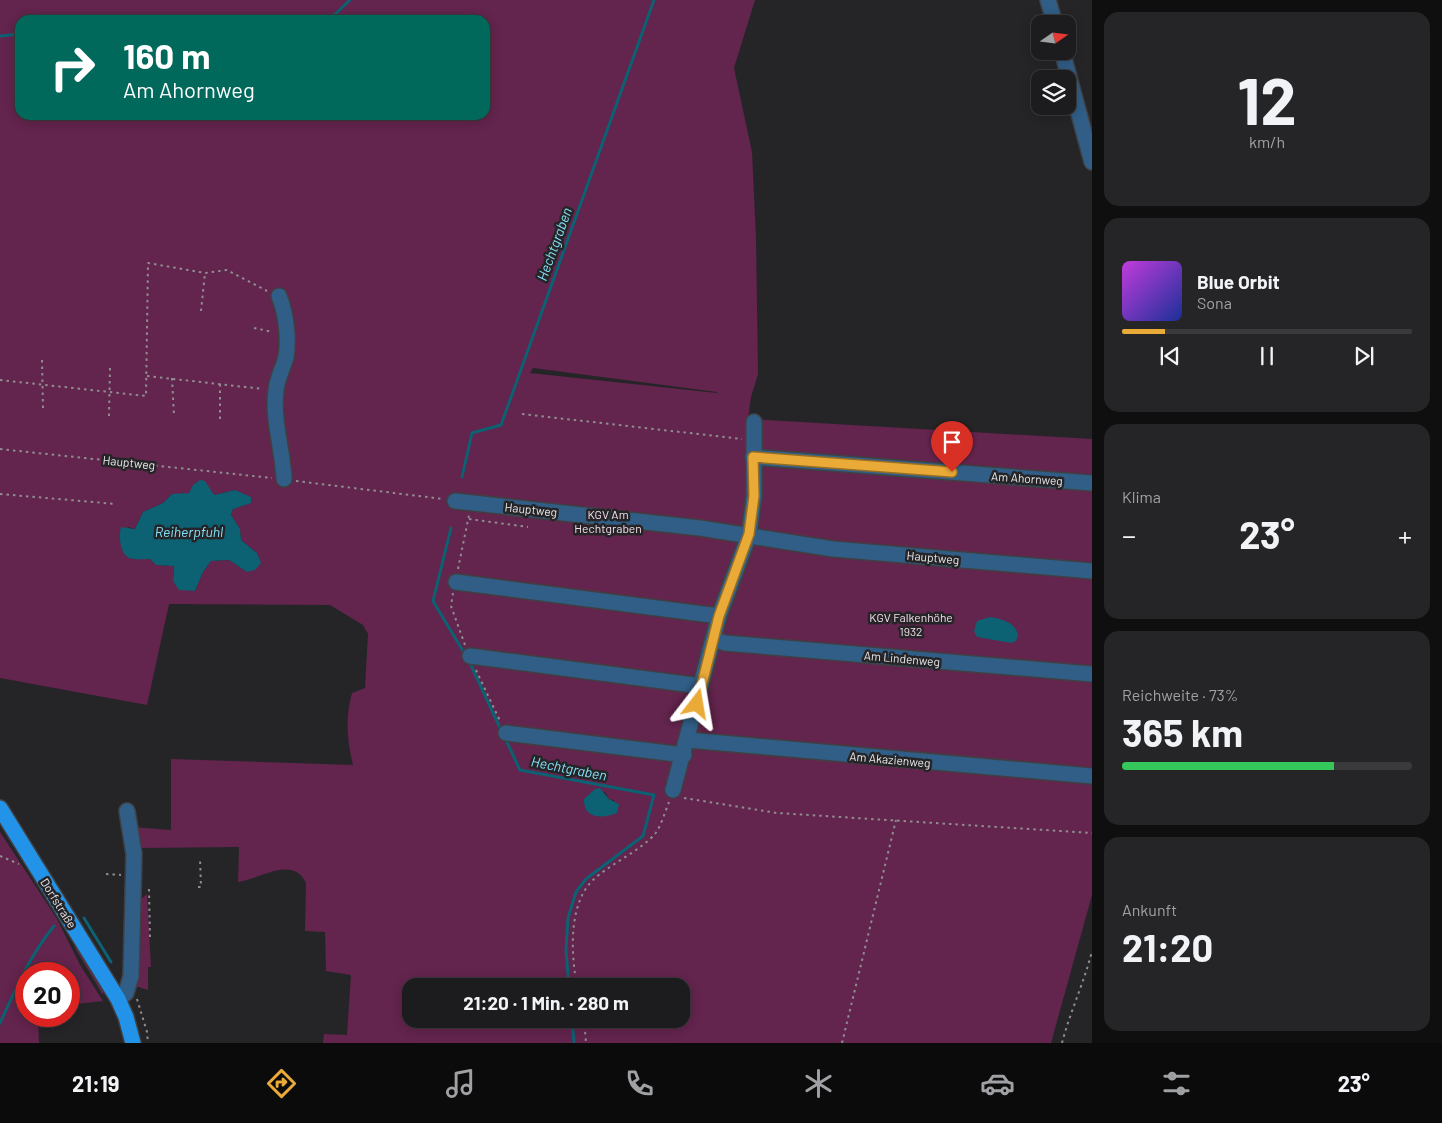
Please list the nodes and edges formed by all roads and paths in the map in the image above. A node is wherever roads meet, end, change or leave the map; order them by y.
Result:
1 (1048, 0) edge
2 (1052, 15) edge
3 (1064, 60) edge
4 (1092, 162) edge
5 (205, 273) junction
6 (279, 296) joint
7 (201, 311) dead end
8 (254, 328) dead end
9 (285, 334) junction
10 (42, 360) dead end
11 (110, 368) dead end
12 (147, 376) junction
13 (172, 378) junction
14 (0, 380) edge
15 (220, 384) junction
16 (43, 385) junction
17 (276, 390) junction
18 (110, 392) junction
19 (42, 409) dead end
20 (522, 414) dead end
21 (109, 416) dead end
22 (174, 416) dead end
23 (220, 419) dead end
24 (754, 422) dead end
25 (754, 441) junction
26 (0, 449) edge
27 (753, 457) junction
28 (284, 479) junction
29 (1092, 483) edge
30 (0, 494) edge
31 (462, 502) junction
32 (116, 504) dead end
33 (469, 519) junction
34 (528, 527) dead end
35 (749, 534) junction
36 (1092, 571) edge
37 (456, 582) junction
38 (719, 616) junction
39 (713, 639) junction
40 (470, 656) junction
41 (1092, 674) edge
42 (701, 686) junction
43 (506, 733) joint
44 (688, 740) junction
45 (684, 755) junction
46 (1092, 776) edge
47 (672, 793) junction
48 (0, 808) edge
49 (127, 811) dead end
50 (896, 820) junction
51 (1092, 833) edge
52 (0, 856) edge
53 (200, 858) dead end
54 (26, 866) dead end
55 (106, 874) dead end
56 (133, 876) junction
57 (198, 887) dead end
58 (149, 889) dead end
59 (150, 938) dead end
60 (1092, 951) edge
61 (576, 978) edge
62 (123, 994) junction
63 (585, 1028) edge
64 (133, 1043) edge
65 (148, 1043) edge
66 (586, 1043) edge
67 (842, 1043) edge
68 (1062, 1043) edge

1 - 2 lane
3 - 4 lane
5 - 6 path
5 - 7 path
5 - 12 path
6 - 9 lane
8 - 9 path
9 - 17 lane
10 - 16 path
11 - 18 path
12 - 13 path
12 - 18 path
13 - 15 path
13 - 22 path
14 - 16 path
15 - 17 path
15 - 23 path
16 - 18 path
16 - 19 path
17 - 28 lane
18 - 21 path
20 - 25 path
24 - 25 lane
25 - 27 lane
26 - 28 path, Hauptweg
27 - 29 lane, Am Ahornweg
27 - 35 lane
28 - 31 path, Hauptweg
30 - 32 path
31 - 33 path
31 - 35 lane, Hauptweg
33 - 34 path
33 - 37 path
35 - 36 lane, Hauptweg
35 - 38 lane
37 - 38 lane
37 - 40 path
38 - 39 lane
39 - 41 lane, Am Lindenweg
39 - 42 lane
40 - 42 lane
40 - 43 path
42 - 44 lane
43 - 45 lane
44 - 45 lane
44 - 46 lane, Am Akazienweg
45 - 47 lane
47 - 50 path
47 - 61 path
48 - 62 main road, Dorfstraße
49 - 56 lane, Dorfstraße
50 - 51 path
50 - 67 path
52 - 54 path
53 - 57 path
55 - 56 path
56 - 62 lane, Dorfstraße
58 - 59 path
60 - 68 path
62 - 64 main road, Dorfstraße
62 - 65 path
63 - 66 path

